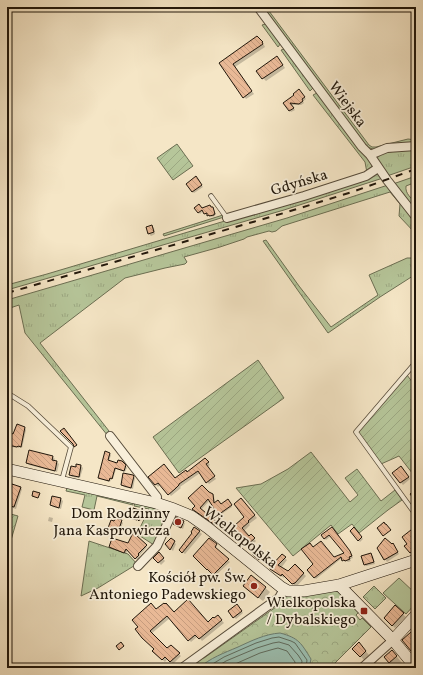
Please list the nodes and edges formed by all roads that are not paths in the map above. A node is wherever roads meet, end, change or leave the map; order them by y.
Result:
1 (258, 7) edge
2 (416, 146) edge
3 (370, 155) junction
4 (378, 168) junction
5 (211, 196) dead end
6 (227, 218) joint
7 (416, 218) edge
8 (416, 362) edge
9 (7, 398) edge
10 (110, 436) dead end
11 (7, 469) edge
12 (61, 482) junction
13 (156, 503) junction
14 (174, 509) junction
15 (416, 515) edge
16 (416, 560) edge
17 (138, 566) dead end
18 (339, 584) junction
19 (284, 589) junction
20 (416, 615) edge
21 (393, 640) junction
22 (182, 668) edge
23 (362, 668) edge
24 (416, 668) edge

1 - 3 street, Wiejska
2 - 3 street
3 - 4 street, Wiejska
4 - 6 street, Gdyńska
4 - 7 street, Wiejska
5 - 6 lane
8 - 15 lane
9 - 12 lane
10 - 13 street
11 - 12 street, Wielkopolska
12 - 13 street, Wielkopolska
13 - 14 street, Wielkopolska
14 - 17 street
14 - 19 street, Wielkopolska
16 - 18 street, Wielkopolska
18 - 19 street, Wielkopolska
18 - 21 street
19 - 22 street
20 - 21 street
21 - 23 street
21 - 24 street

